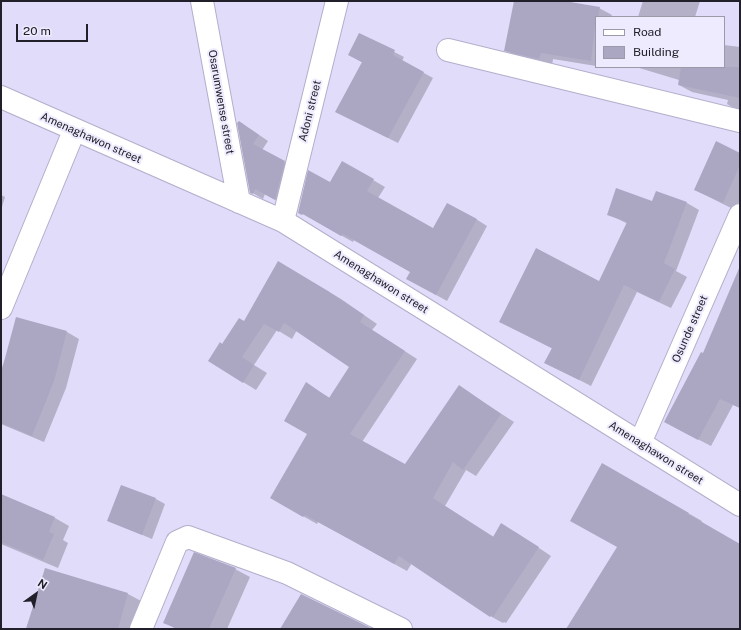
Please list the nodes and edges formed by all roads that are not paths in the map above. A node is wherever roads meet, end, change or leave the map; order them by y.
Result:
1 (202, 1) edge
2 (337, 1) edge
3 (448, 50) dead end
4 (1, 97) edge
5 (740, 121) edge
6 (74, 130) junction
7 (239, 202) junction
8 (740, 215) edge
9 (283, 221) junction
10 (1, 308) edge
11 (640, 443) junction
12 (740, 505) edge
13 (142, 629) edge
14 (401, 629) edge

1 - 7 street, Osarumwense street
2 - 9 street, Adoni street
3 - 5 street
4 - 6 street, Amenaghawon street
6 - 7 street, Amenaghawon street
6 - 10 street
7 - 9 street, Amenaghawon street
8 - 11 street, Osunde street
9 - 11 street, Amenaghawon street
11 - 12 street, Amenaghawon street
13 - 14 street

